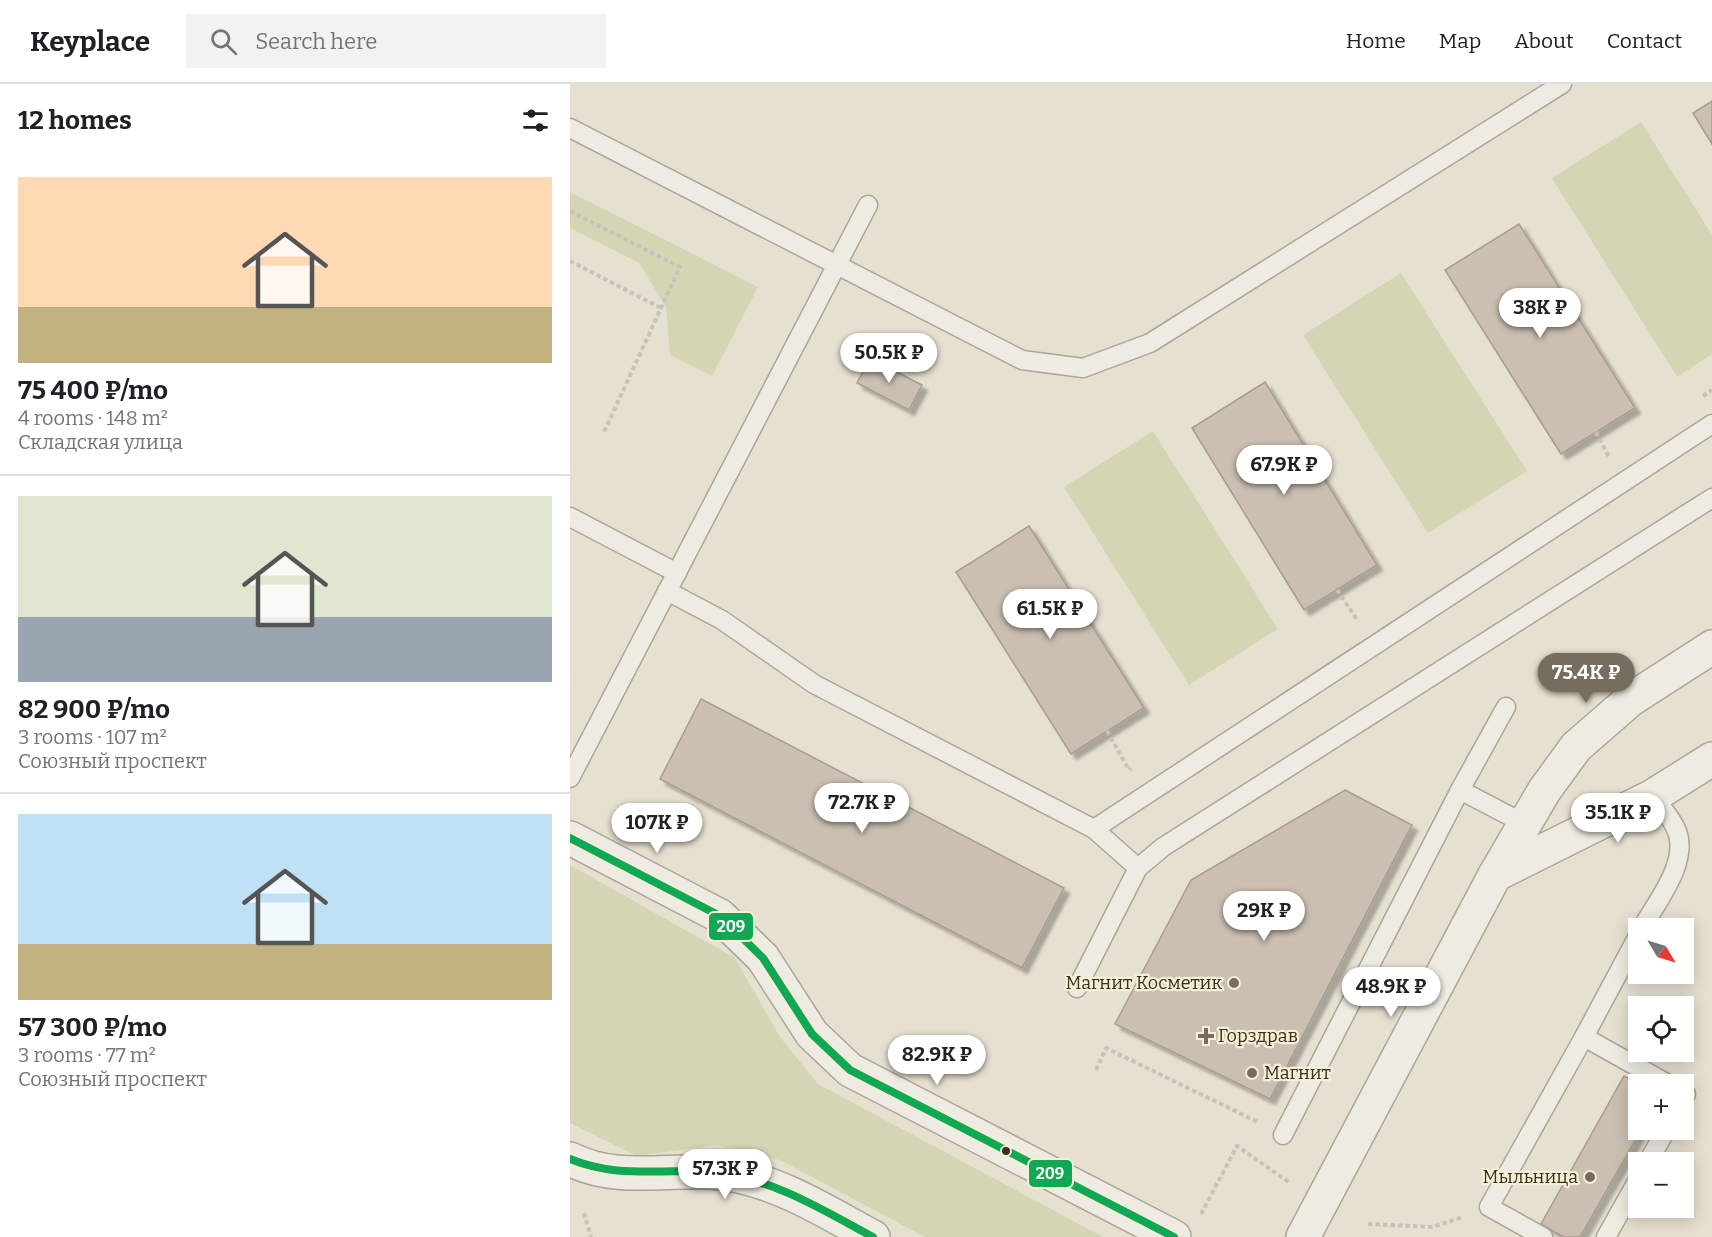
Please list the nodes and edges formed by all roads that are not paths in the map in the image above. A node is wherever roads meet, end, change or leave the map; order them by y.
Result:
1 (1562, 84) edge
2 (570, 128) edge
3 (868, 205) dead end
4 (837, 267) junction
5 (1712, 424) edge
6 (1712, 498) edge
7 (570, 517) edge
8 (677, 573) junction
9 (668, 591) junction
10 (1712, 647) edge
11 (1506, 707) dead end
12 (1712, 759) edge
13 (570, 778) edge
14 (1460, 790) junction
15 (1653, 796) junction
16 (1523, 823) junction
17 (1094, 829) junction
18 (570, 838) edge
19 (1138, 868) junction
20 (1495, 875) junction
21 (1647, 918) edge
22 (1628, 955) edge
23 (1077, 988) dead end
24 (1584, 1037) junction
25 (1650, 1074) edge
26 (1283, 1135) road end
27 (570, 1159) edge
28 (1628, 1198) edge
29 (873, 1237) edge
30 (1174, 1237) edge
31 (1304, 1237) edge
32 (1543, 1237) edge
33 (1606, 1237) edge

1 - 4 lane
2 - 4 lane
3 - 4 lane
4 - 8 lane
5 - 17 lane
6 - 19 lane
7 - 8 lane
8 - 9 lane
9 - 13 lane
9 - 17 lane
10 - 16 street
11 - 14 lane
12 - 15 street
14 - 16 lane
14 - 26 lane
15 - 20 street
15 - 21 lane
16 - 20 street
17 - 19 lane
18 - 30 street
19 - 23 lane
20 - 31 street
22 - 24 lane
24 - 25 lane
24 - 32 lane
27 - 29 street
28 - 33 lane

